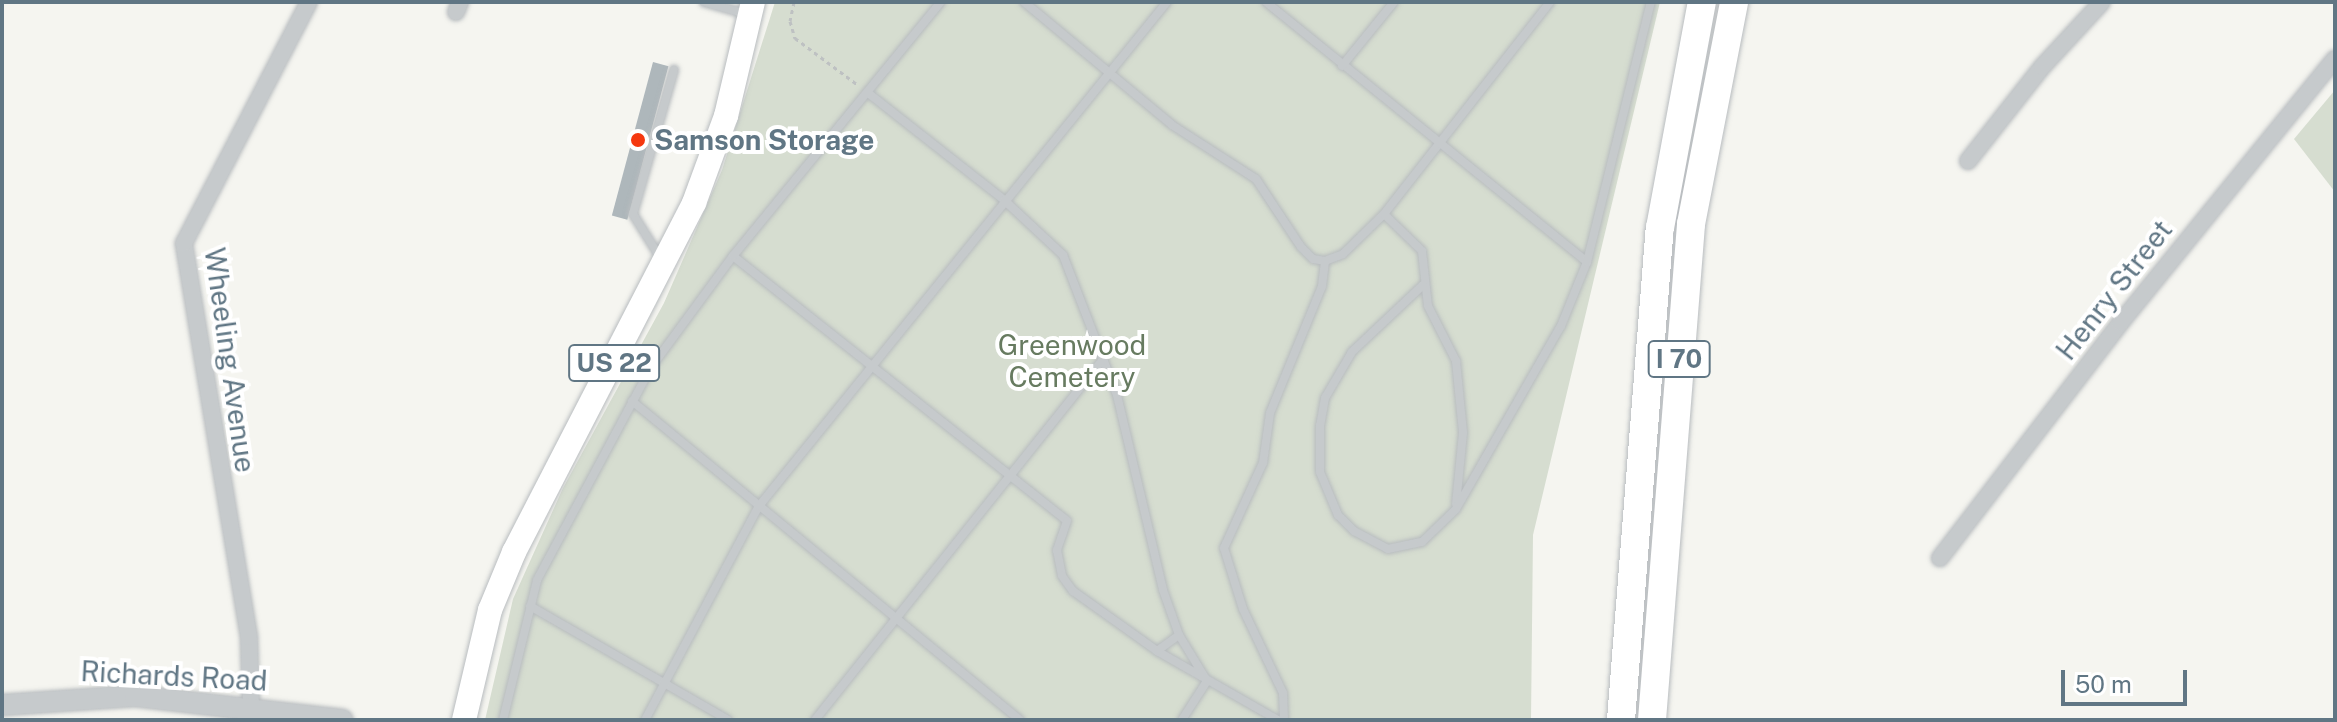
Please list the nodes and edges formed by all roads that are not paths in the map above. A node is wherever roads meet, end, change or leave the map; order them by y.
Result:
1 (309, 2) edge
2 (704, 2) edge
3 (941, 2) edge
4 (1024, 2) edge
5 (1167, 2) edge
6 (1266, 2) edge
7 (1394, 2) edge
8 (1550, 2) edge
9 (1651, 2) edge
10 (1702, 2) edge
11 (1734, 2) edge
12 (2102, 2) edge
13 (752, 9) edge
14 (2335, 59) edge
15 (1342, 66) junction
16 (674, 70) dead end
17 (1109, 72) junction
18 (867, 92) junction
19 (1437, 144) junction
20 (1968, 161) dead end
21 (1004, 200) junction
22 (1384, 214) junction
23 (733, 256) junction
24 (1325, 261) junction
25 (1587, 262) junction
26 (666, 267) junction
27 (1423, 285) junction
28 (1104, 358) junction
29 (871, 366) junction
30 (632, 401) junction
31 (1008, 475) junction
32 (759, 506) junction
33 (1456, 509) junction
34 (1940, 558) dead end
35 (530, 606) junction
36 (897, 617) junction
37 (1179, 635) junction
38 (1157, 651) junction
39 (1207, 681) junction
40 (665, 682) junction
41 (2, 705) edge
42 (251, 706) junction
43 (343, 720) edge
44 (464, 720) edge
45 (503, 720) edge
46 (645, 720) edge
47 (728, 720) edge
48 (815, 720) edge
49 (1020, 720) edge
50 (1182, 720) edge
51 (1278, 720) edge
52 (1284, 720) edge
53 (1621, 720) edge
54 (1652, 720) edge

1 - 42 street, Wheeling Avenue
2 - 13 lane
3 - 18 lane
4 - 17 lane
5 - 17 lane
6 - 15 lane
7 - 15 lane
8 - 19 lane
9 - 25 lane
10 - 53 highway, I 70
11 - 54 highway, I 70
12 - 20 street
13 - 26 main road, US 22
14 - 34 street, Henry Street
15 - 19 lane
16 - 26 lane
17 - 21 lane
17 - 24 lane
18 - 21 lane
18 - 23 lane
19 - 22 lane
19 - 25 lane
21 - 28 lane
21 - 29 lane
22 - 24 lane
22 - 27 lane
23 - 29 lane
23 - 30 lane
24 - 52 lane
25 - 33 lane
26 - 44 main road, US 22
27 - 33 lane
27 - 33 lane
28 - 31 lane
28 - 37 lane
29 - 31 lane
29 - 32 lane
30 - 32 lane
30 - 35 lane
31 - 36 lane
31 - 38 lane
32 - 36 lane
32 - 40 lane
35 - 40 lane
35 - 45 lane
36 - 48 lane
36 - 49 lane
37 - 38 lane
37 - 39 lane
38 - 39 lane
39 - 50 lane
39 - 51 lane
40 - 46 lane
40 - 47 lane
41 - 42 street, Richards Road
42 - 43 street, Richards Road

